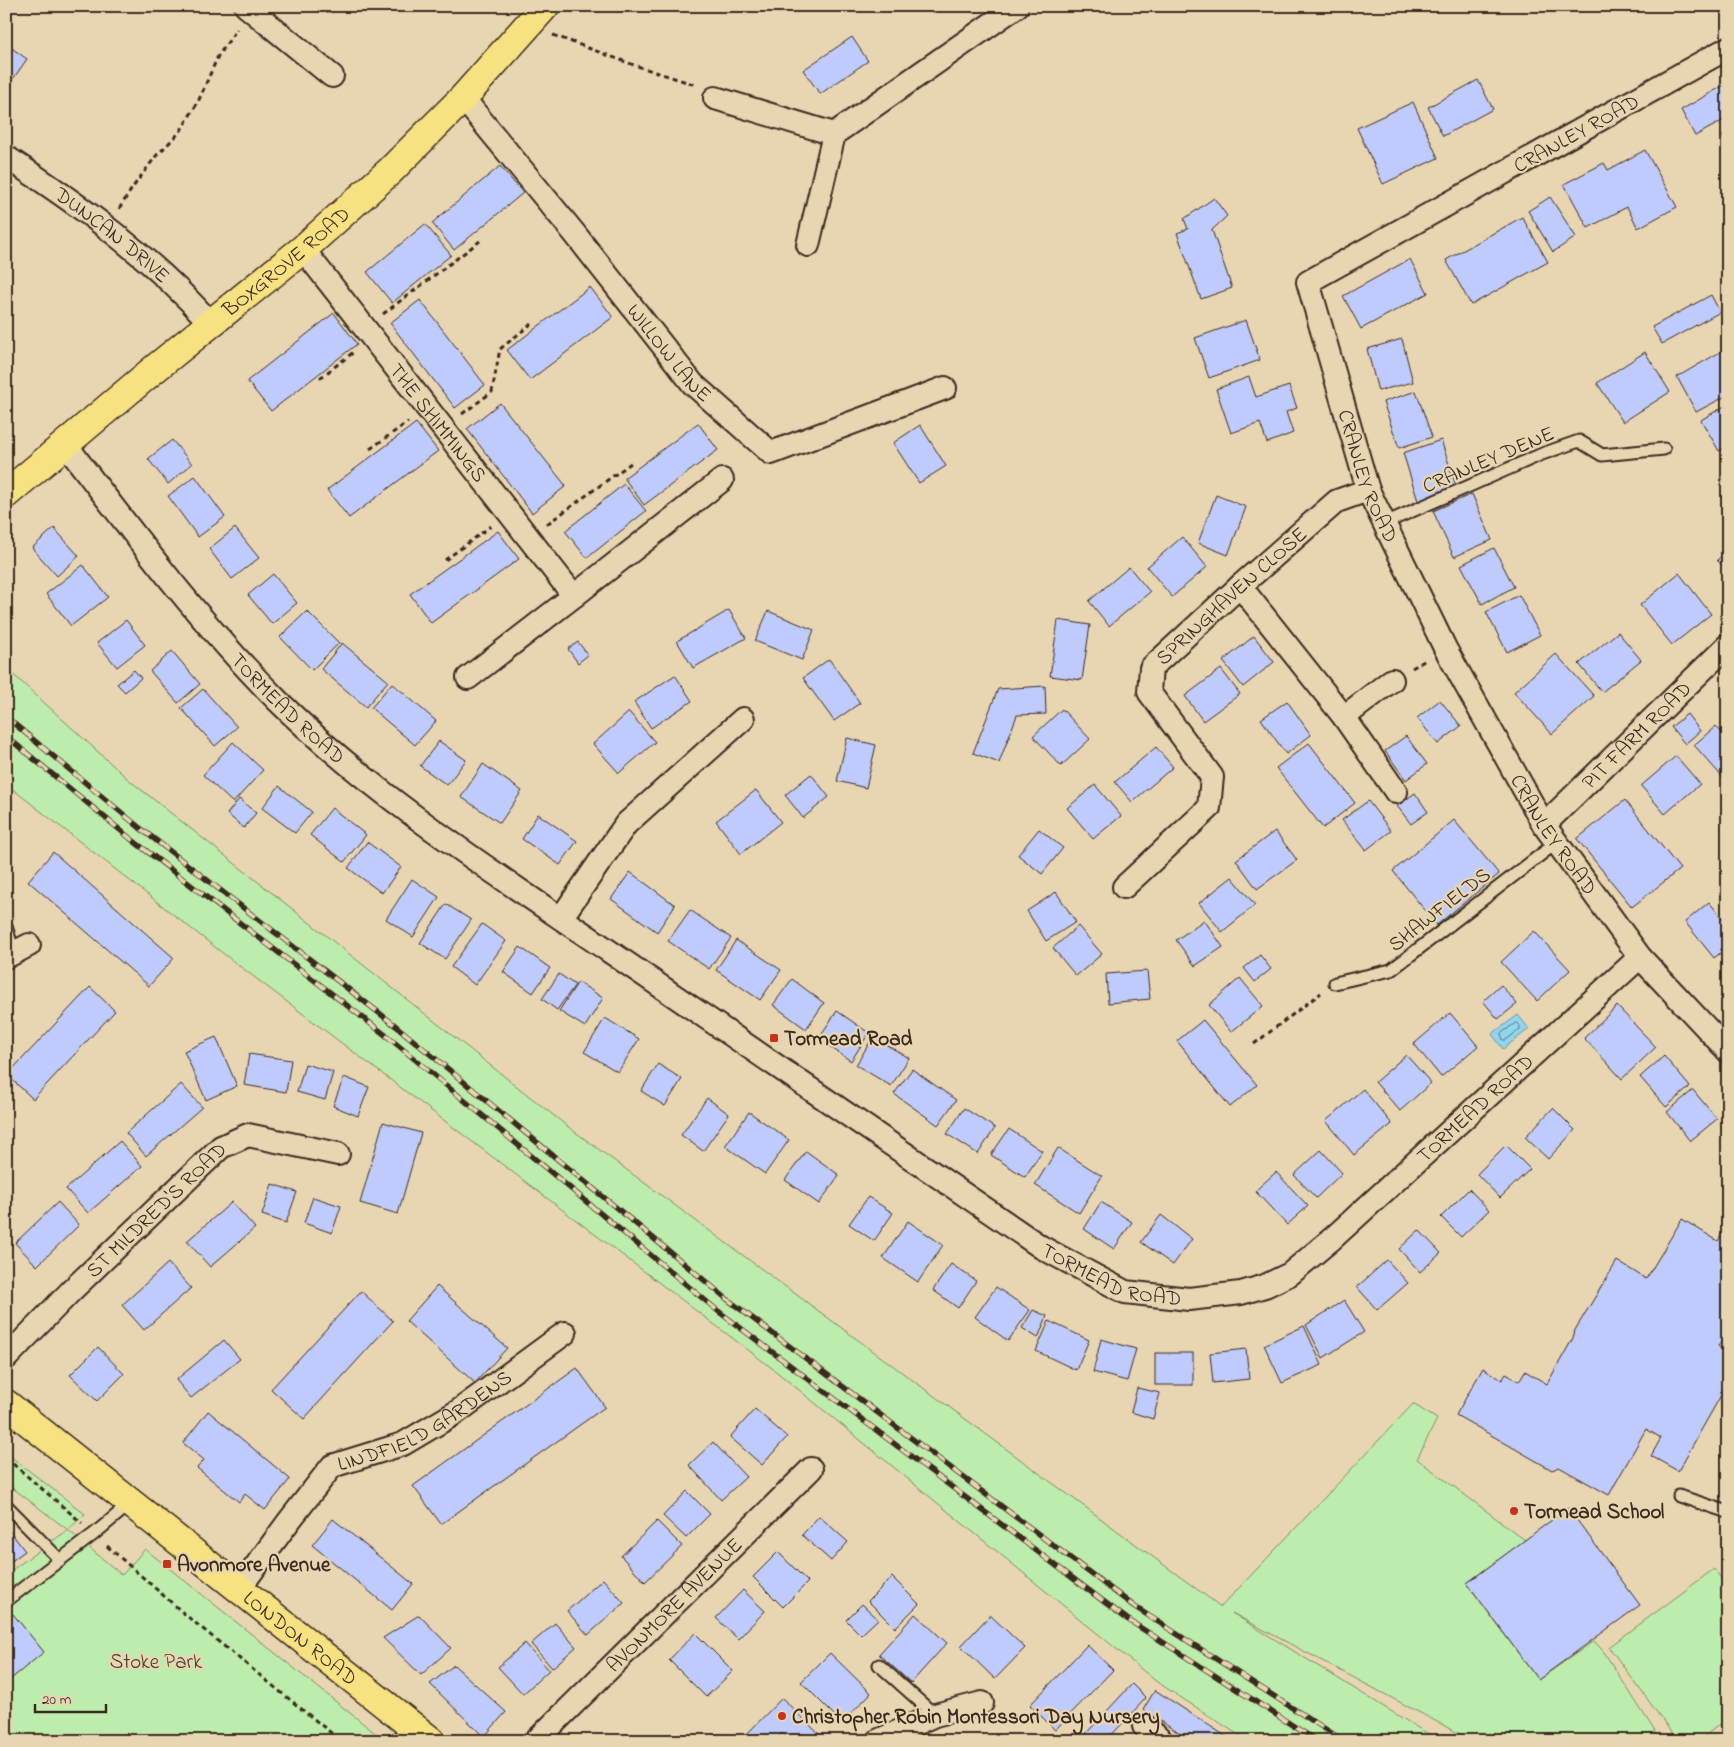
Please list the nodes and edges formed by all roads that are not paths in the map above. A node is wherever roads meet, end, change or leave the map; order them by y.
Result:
1 (1017, 6) edge
2 (252, 8) edge
3 (536, 16) edge
4 (1728, 48) edge
5 (332, 76) dead end
6 (462, 98) junction
7 (715, 98) road end
8 (834, 134) junction
9 (6, 157) edge
10 (808, 245) dead end
11 (303, 249) junction
12 (211, 324) junction
13 (945, 388) dead end
14 (66, 445) junction
15 (1664, 449) dead end
16 (722, 480) dead end
17 (1368, 490) junction
18 (6, 494) edge
19 (1384, 523) junction
20 (1240, 586) junction
21 (574, 596) junction
22 (1728, 645) edge
23 (468, 678) dead end
24 (1392, 680) road end
25 (1344, 717) junction
26 (743, 719) dead end
27 (1396, 792) dead end
28 (1550, 834) junction
29 (1124, 887) dead end
30 (561, 918) junction
31 (6, 926) edge
32 (16, 952) edge
33 (1640, 956) junction
34 (1335, 983) road end
35 (1728, 1051) edge
36 (338, 1154) dead end
37 (565, 1333) dead end
38 (6, 1358) edge
39 (6, 1404) edge
40 (810, 1469) dead end
41 (1679, 1496) dead end
42 (131, 1503) junction
43 (6, 1505) edge
44 (1728, 1512) edge
45 (60, 1560) junction
46 (239, 1589) junction
47 (6, 1601) edge
48 (879, 1665) dead end
49 (982, 1703) dead end
50 (935, 1715) junction
51 (1144, 1726) dead end
52 (430, 1741) edge
53 (536, 1741) edge
54 (877, 1741) edge
55 (1162, 1741) edge

1 - 8 street
2 - 5 street
3 - 6 main road, BOXGROVE ROAD
4 - 17 street, CRANLEY ROAD
6 - 11 main road, BOXGROVE ROAD
6 - 13 street, WILLOW LANE
7 - 8 street
8 - 10 street
9 - 12 street, DUNCAN DRIVE
11 - 12 main road, BOXGROVE ROAD
11 - 21 street, THE SHIMMINGS
12 - 14 main road, BOXGROVE ROAD
14 - 18 main road, BOXGROVE ROAD
14 - 30 street, TORMEAD ROAD
15 - 19 lane, CRANLEY DENE
16 - 21 street
17 - 19 street, CRANLEY ROAD
17 - 20 street, SPRINGHAVEN CLOSE
19 - 28 street, CRANLEY ROAD
20 - 25 street
20 - 29 street, SPRINGHAVEN CLOSE
21 - 23 street
22 - 28 street, PIT FARM ROAD
24 - 25 street
25 - 27 street
26 - 30 street
28 - 33 street, CRANLEY ROAD
28 - 34 lane, SHAWFIELDS
30 - 33 street, TORMEAD ROAD
31 - 32 lane
33 - 35 street, CRANLEY ROAD
36 - 38 street, ST MILDRED'S ROAD
37 - 46 street, LINDFIELD GARDENS
39 - 42 main road, LONDON ROAD
40 - 53 street, AVONMORE AVENUE
41 - 44 lane
42 - 45 lane
42 - 46 main road, LONDON ROAD
43 - 45 lane
45 - 47 lane
46 - 52 main road, LONDON ROAD
48 - 50 lane
49 - 50 street
50 - 54 street
51 - 55 street

